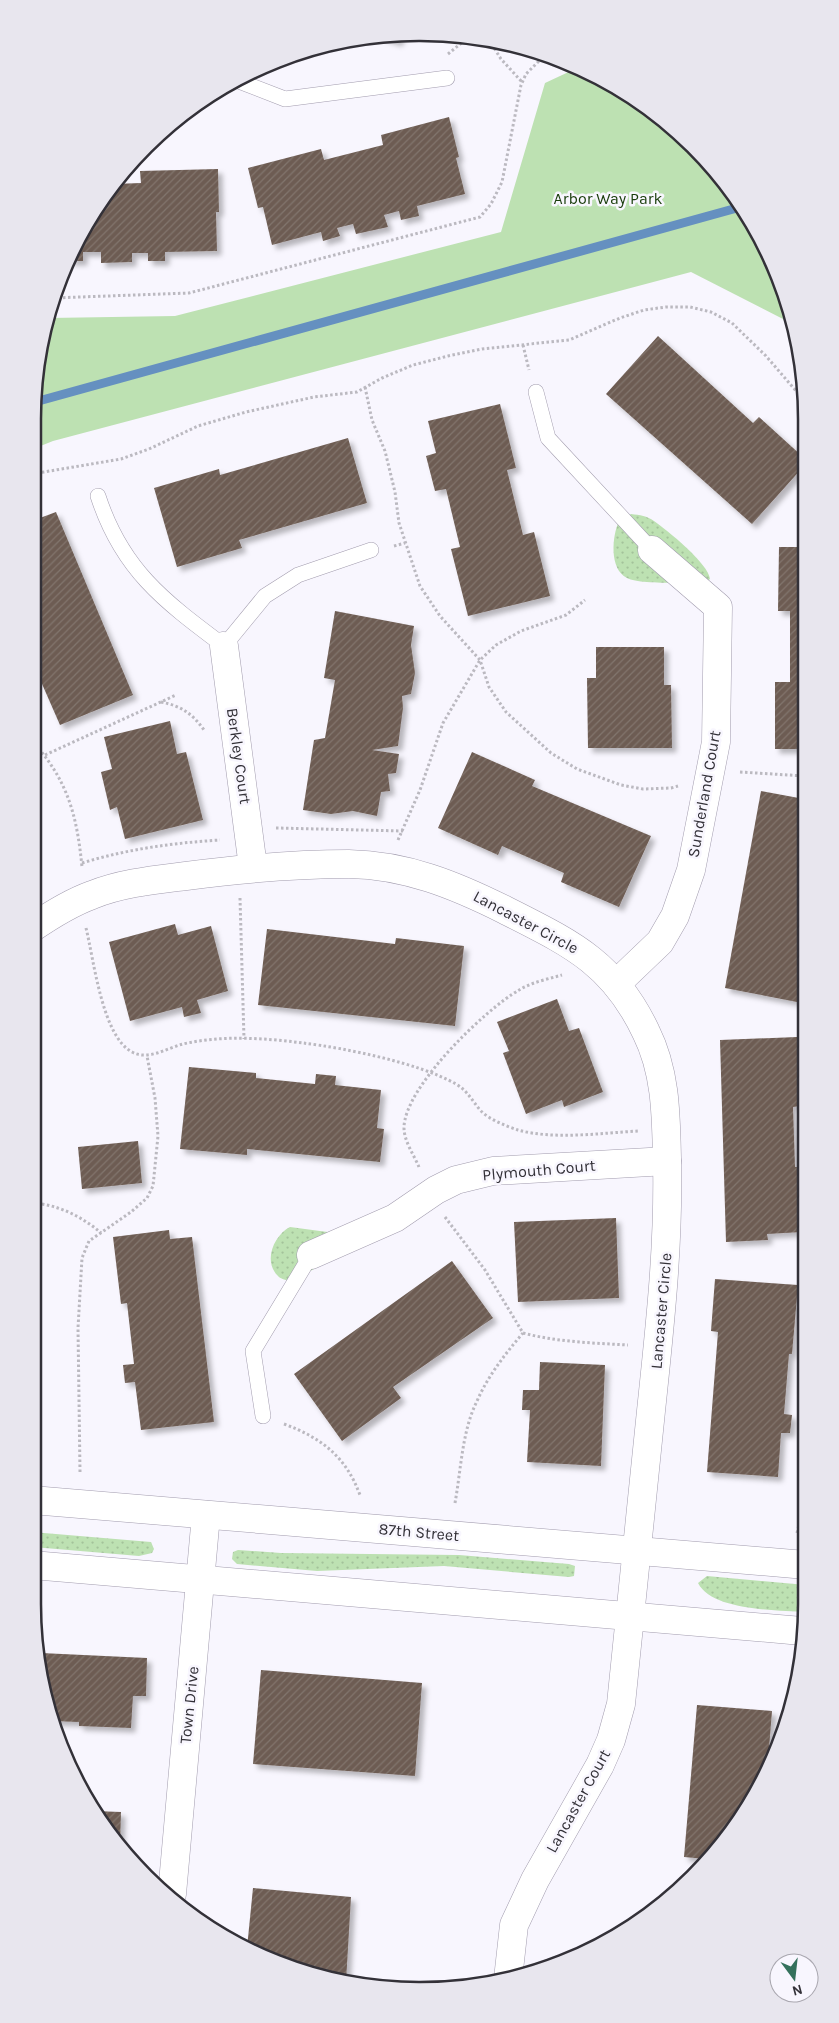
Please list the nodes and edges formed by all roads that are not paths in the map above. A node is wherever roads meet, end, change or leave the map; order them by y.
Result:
1 (447, 78) dead end
2 (245, 84) edge
3 (536, 392) dead end
4 (98, 496) dead end
5 (372, 550) dead end
6 (652, 550) joint
7 (224, 646) junction
8 (253, 867) junction
9 (41, 922) edge
10 (616, 984) junction
11 (667, 1162) junction
12 (311, 1255) joint
13 (263, 1416) road end
14 (41, 1501) edge
15 (206, 1515) junction
16 (635, 1551) junction
17 (798, 1564) edge
18 (41, 1566) edge
19 (200, 1580) junction
20 (630, 1616) junction
21 (797, 1631) edge
22 (172, 1890) edge
23 (509, 1971) edge

1 - 2 lane
3 - 6 lane
4 - 7 lane
5 - 7 lane
6 - 10 street, Sunderland Court
7 - 8 street, Berkley Court
8 - 9 street, Lancaster Circle
8 - 10 street, Lancaster Circle
10 - 11 street, Lancaster Circle
11 - 12 street, Plymouth Court
11 - 16 street, Lancaster Circle
12 - 13 lane
14 - 15 street, 87th Street
15 - 16 street, 87th Street
15 - 19 street, Town Drive
16 - 17 street, 87th Street
16 - 20 street, Lancaster Circle
18 - 19 street
19 - 20 street
19 - 22 street, Town Drive
20 - 21 street
20 - 23 street, Lancaster Court

